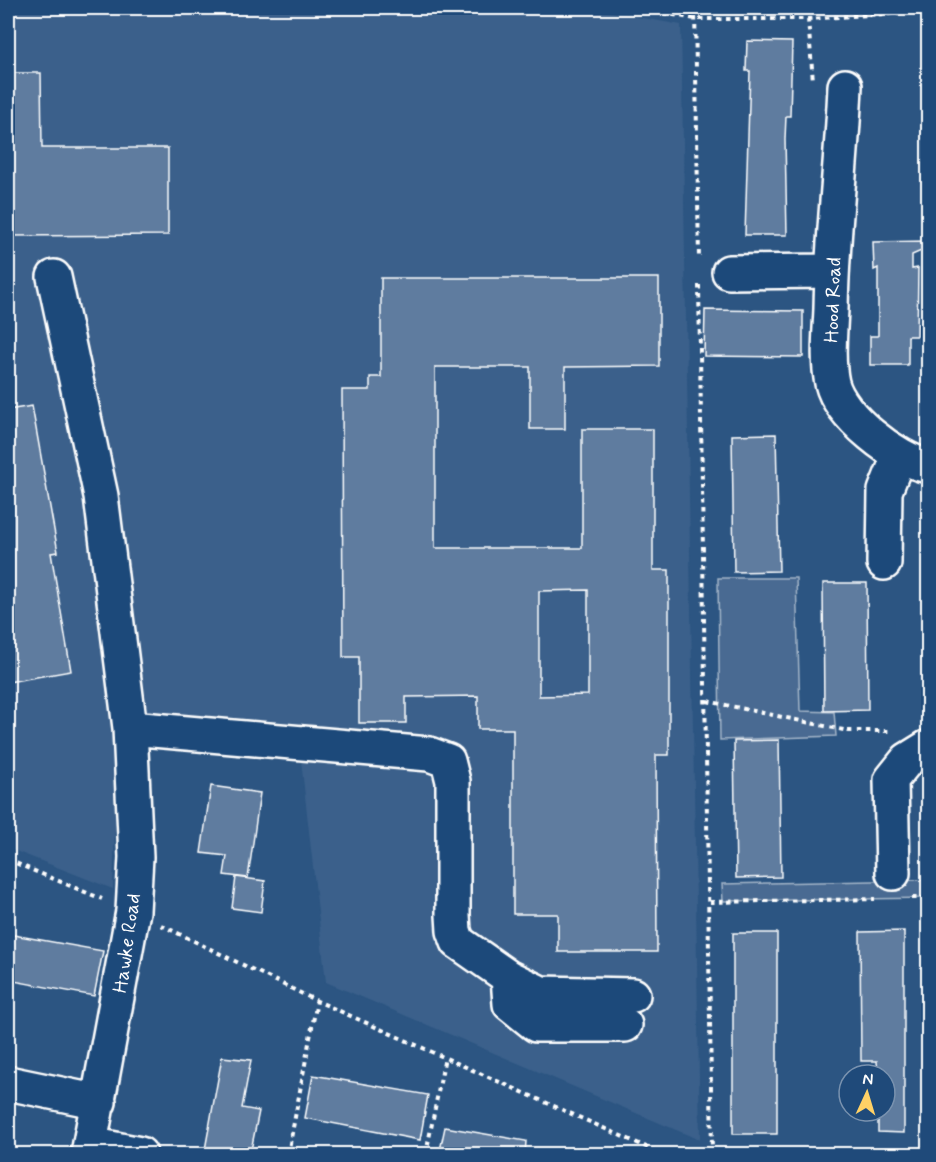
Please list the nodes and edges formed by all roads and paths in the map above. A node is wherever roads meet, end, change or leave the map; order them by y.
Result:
1 (637, 8) edge
2 (695, 8) edge
3 (928, 10) edge
4 (695, 19) junction
5 (845, 86) dead end
6 (831, 271) junction
7 (709, 275) junction
8 (54, 277) dead end
9 (914, 461) edge
10 (884, 562) dead end
11 (707, 701) junction
12 (130, 728) junction
13 (895, 731) dead end
14 (928, 747) edge
15 (8, 860) edge
16 (894, 890) junction
17 (928, 898) edge
18 (710, 902) junction
19 (133, 911) junction
20 (317, 1001) junction
21 (629, 1010) dead end
22 (445, 1057) junction
23 (8, 1083) edge
24 (99, 1102) junction
25 (89, 1149) edge
26 (140, 1155) edge
27 (288, 1155) edge
28 (426, 1155) edge
29 (662, 1155) edge
30 (712, 1155) edge

1 - 4 path
2 - 4 path
3 - 4 path
4 - 7 path
5 - 6 street, Hood Road
6 - 7 street
6 - 9 street, Hood Road
7 - 11 path
8 - 12 street, Hawke Road
9 - 10 street
11 - 13 path
11 - 18 path
12 - 19 street, Hawke Road
12 - 21 street
14 - 16 street
15 - 19 path
16 - 17 path
16 - 18 path
18 - 30 path
19 - 20 path
19 - 24 street, Hawke Road
20 - 22 path
20 - 27 path
22 - 28 path
22 - 29 path
23 - 24 street
24 - 25 street, Hawke Road
25 - 26 street

